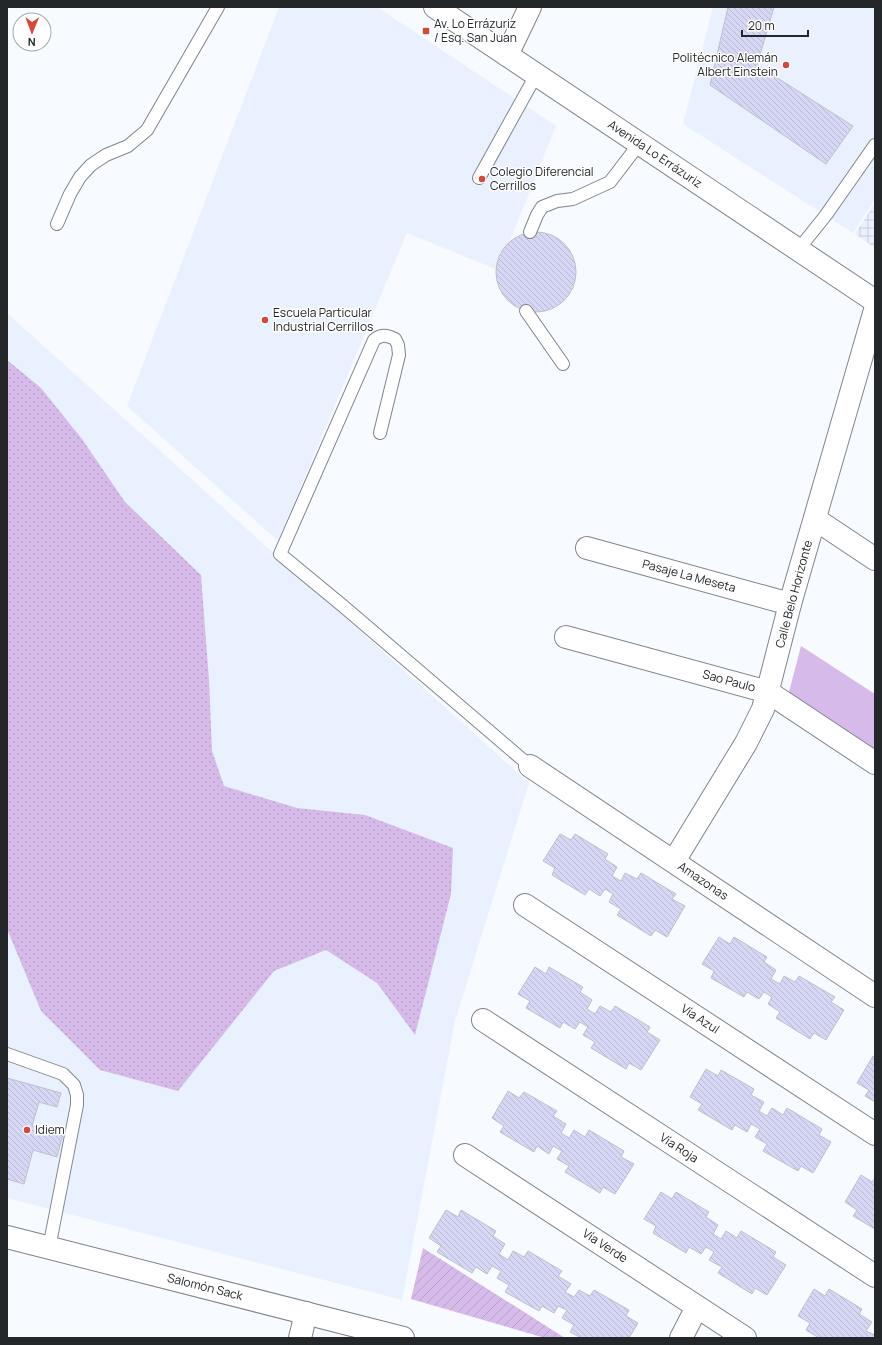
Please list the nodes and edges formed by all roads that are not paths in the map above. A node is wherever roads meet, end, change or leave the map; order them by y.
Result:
1 (218, 7) edge
2 (435, 7) edge
3 (530, 7) edge
4 (507, 55) junction
5 (536, 75) junction
6 (639, 144) junction
7 (875, 145) edge
8 (479, 178) dead end
9 (57, 224) dead end
10 (530, 232) dead end
11 (798, 250) junction
12 (875, 301) edge
13 (875, 310) edge
14 (526, 311) dead end
15 (563, 364) dead end
16 (380, 433) dead end
17 (815, 519) junction
18 (587, 548) dead end
19 (875, 559) edge
20 (790, 604) junction
21 (566, 637) dead end
22 (768, 692) junction
23 (875, 763) edge
24 (530, 766) joint
25 (674, 861) junction
26 (525, 905) dead end
27 (875, 996) edge
28 (483, 1020) dead end
29 (7, 1054) edge
30 (875, 1134) edge
31 (465, 1155) dead end
32 (7, 1237) edge
33 (50, 1248) junction
34 (875, 1276) edge
35 (697, 1306) junction
36 (306, 1313) junction
37 (300, 1338) edge
38 (403, 1338) edge
39 (681, 1338) edge
40 (745, 1338) edge

1 - 9 lane
2 - 4 street, Avenida Lo Errázuriz
3 - 4 street
4 - 5 street, Avenida Lo Errázuriz
5 - 6 street, Avenida Lo Errázuriz
5 - 8 lane
6 - 10 lane
6 - 11 street, Avenida Lo Errázuriz
7 - 11 lane
11 - 12 street, Avenida Lo Errázuriz
13 - 17 street, Calle Belo Horizonte
14 - 15 lane
16 - 24 lane
17 - 19 street
17 - 20 street, Calle Belo Horizonte
18 - 20 street, Pasaje La Meseta
20 - 22 street, Calle Belo Horizonte
21 - 22 street, Sao Paulo
22 - 23 street, Sao Paulo
22 - 25 street, Calle Belo Horizonte
24 - 25 street, Amazonas
25 - 27 street, Amazonas
26 - 30 street, Vía Azul
28 - 34 street, Vía Roja
29 - 33 lane
31 - 35 street, Vía Verde
32 - 33 street, Salomón Sack
33 - 36 street, Salomón Sack
35 - 39 street
35 - 40 street, Vía Verde
36 - 37 street
36 - 38 street, Salomón Sack

